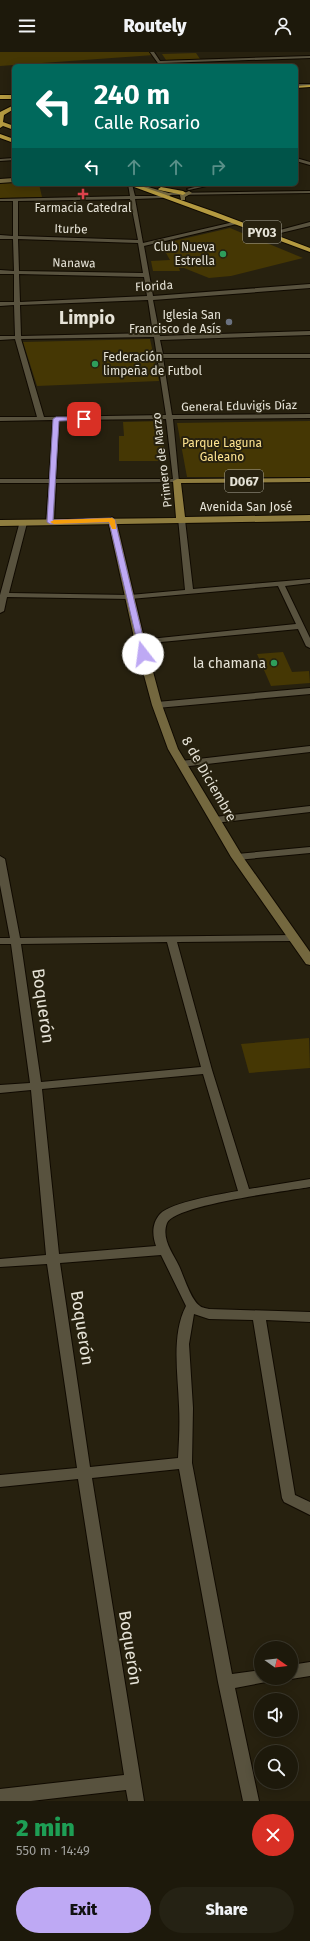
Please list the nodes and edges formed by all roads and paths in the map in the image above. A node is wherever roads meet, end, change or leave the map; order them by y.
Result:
1 (152, 52) edge
2 (250, 52) edge
3 (301, 52) edge
4 (205, 56) dead end
5 (293, 57) junction
6 (308, 57) edge
7 (256, 59) junction
8 (208, 60) junction
9 (260, 62) dead end
10 (310, 62) edge
11 (161, 64) edge
12 (211, 64) edge
13 (298, 86) edge
14 (310, 86) edge
15 (0, 98) edge
16 (12, 98) edge
17 (12, 108) edge
18 (0, 124) edge
19 (12, 127) edge
20 (0, 136) edge
21 (12, 140) edge
22 (12, 159) edge
23 (0, 160) edge
24 (298, 160) edge
25 (309, 164) edge
26 (298, 166) edge
27 (12, 180) edge
28 (0, 181) edge
29 (129, 186) edge
30 (134, 186) edge
31 (138, 186) edge
32 (149, 186) edge
33 (153, 186) edge
34 (204, 186) edge
35 (310, 192) edge
36 (169, 194) junction
37 (185, 195) junction
38 (132, 197) junction
39 (162, 197) junction
40 (0, 200) edge
41 (15, 202) junction
42 (0, 205) edge
43 (213, 213) junction
44 (238, 223) junction
45 (310, 224) edge
46 (268, 234) junction
47 (0, 237) edge
48 (16, 237) junction
49 (141, 243) junction
50 (310, 250) edge
51 (0, 272) edge
52 (17, 273) junction
53 (147, 276) junction
54 (310, 286) edge
55 (151, 298) junction
56 (17, 303) junction
57 (0, 304) edge
58 (310, 333) edge
59 (157, 337) junction
60 (0, 338) edge
61 (18, 338) junction
62 (160, 356) junction
63 (310, 356) edge
64 (310, 416) edge
65 (170, 418) junction
66 (41, 419) junction
67 (56, 419) junction
68 (0, 420) edge
69 (310, 480) edge
70 (0, 481) edge
71 (52, 481) junction
72 (177, 481) junction
73 (310, 518) edge
74 (112, 520) junction
75 (181, 520) junction
76 (50, 522) junction
77 (0, 523) edge
78 (23, 523) junction
79 (310, 581) edge
80 (280, 583) junction
81 (189, 592) junction
82 (4, 595) junction
83 (130, 597) junction
84 (0, 611) edge
85 (300, 626) junction
86 (140, 642) junction
87 (310, 646) edge
88 (310, 691) edge
89 (158, 705) junction
90 (310, 749) edge
91 (181, 764) junction
92 (310, 809) edge
93 (215, 820) junction
94 (310, 850) edge
95 (237, 857) junction
96 (0, 859) edge
97 (294, 938) junction
98 (15, 940) junction
99 (171, 940) junction
100 (0, 941) edge
101 (310, 961) edge
102 (207, 1070) junction
103 (36, 1086) junction
104 (0, 1089) edge
105 (310, 1183) edge
106 (245, 1194) junction
107 (163, 1250) junction
108 (53, 1260) junction
109 (0, 1263) edge
110 (192, 1306) junction
111 (259, 1316) junction
112 (310, 1317) edge
113 (186, 1463) junction
114 (84, 1473) junction
115 (0, 1481) edge
116 (310, 1509) edge
117 (310, 1669) edge
118 (298, 1671) edge
119 (254, 1678) edge
120 (226, 1682) junction
121 (132, 1782) junction
122 (0, 1797) edge
123 (136, 1801) edge
124 (251, 1801) edge

1 - 11 street
2 - 7 street
3 - 6 street
4 - 8 street
5 - 6 street
5 - 7 street
5 - 10 street
7 - 8 street
7 - 9 street
8 - 11 street
8 - 12 street
13 - 14 highway
15 - 16 highway
17 - 18 highway
18 - 19 highway
20 - 21 highway
22 - 23 street
24 - 25 street
25 - 26 street
27 - 28 street
29 - 38 street, Primero de Marzo
30 - 39 highway, PY03
31 - 36 street
32 - 36 highway, PY03
33 - 37 highway
34 - 37 street
35 - 37 street
36 - 37 highway, PY03
37 - 43 highway, PY03
38 - 39 street
38 - 41 street
38 - 49 street, Primero de Marzo
39 - 43 highway, PY03
40 - 41 street
41 - 42 street
41 - 48 street
43 - 44 highway, PY03
44 - 46 highway, PY03
44 - 49 street, Iturbe
45 - 46 street
46 - 50 highway, PY03
47 - 48 street, Iturbe
48 - 49 street, Iturbe
48 - 52 street
49 - 53 street, Primero de Marzo
51 - 52 street, Nanawa
52 - 53 street, Nanawa
52 - 56 street
53 - 55 street, Primero de Marzo
54 - 55 street, Florida
55 - 56 street, Florida
55 - 59 street, Primero de Marzo
56 - 57 street, Florida
56 - 61 street
58 - 59 street
59 - 61 street
59 - 62 street, Primero de Marzo
60 - 61 street
61 - 66 street
62 - 63 street
62 - 65 street, Primero de Marzo
64 - 65 street, General Eduvigis Díaz
65 - 67 street, General Eduvigis Díaz
65 - 72 street, Primero de Marzo
66 - 67 street, General Eduvigis Díaz
66 - 68 street, General Eduvigis Díaz
67 - 71 street
69 - 72 main road, D067
70 - 71 street
71 - 72 street
71 - 76 street
72 - 75 main road, Primero de Marzo
73 - 75 main road, Avenida San José
74 - 75 main road, Avenida San José
74 - 76 main road, Avenida San José
74 - 83 street, 8 de Diciembre
75 - 81 street, Primero de Marzo
76 - 78 main road, Avenida San José
77 - 78 main road, Avenida San José
78 - 82 street
79 - 80 street
80 - 81 street
80 - 85 street
81 - 83 street
82 - 83 street
82 - 84 street
83 - 86 street, 8 de Diciembre
85 - 86 street
85 - 87 street
86 - 89 street, 8 de Diciembre
88 - 89 street
89 - 91 street, 8 de Diciembre
90 - 91 street
91 - 93 street, 8 de Diciembre
92 - 93 street
93 - 95 street, 8 de Diciembre
94 - 95 street
95 - 97 street, 8 de Diciembre
96 - 98 street, Boquerón
97 - 99 street
97 - 101 street, 8 de Diciembre
98 - 99 street
98 - 100 street
98 - 103 street, Boquerón
99 - 102 street
102 - 103 street
102 - 106 street
103 - 104 street
103 - 108 street, Boquerón
105 - 106 street
106 - 107 street
107 - 108 street
107 - 110 street
108 - 109 street
108 - 114 street, Boquerón
110 - 111 street
110 - 113 street
111 - 112 street
111 - 116 street
113 - 114 street
113 - 120 street
114 - 115 street
114 - 121 street, Boquerón
117 - 118 street
119 - 120 street
120 - 124 street
121 - 122 street
121 - 123 street, Boquerón

